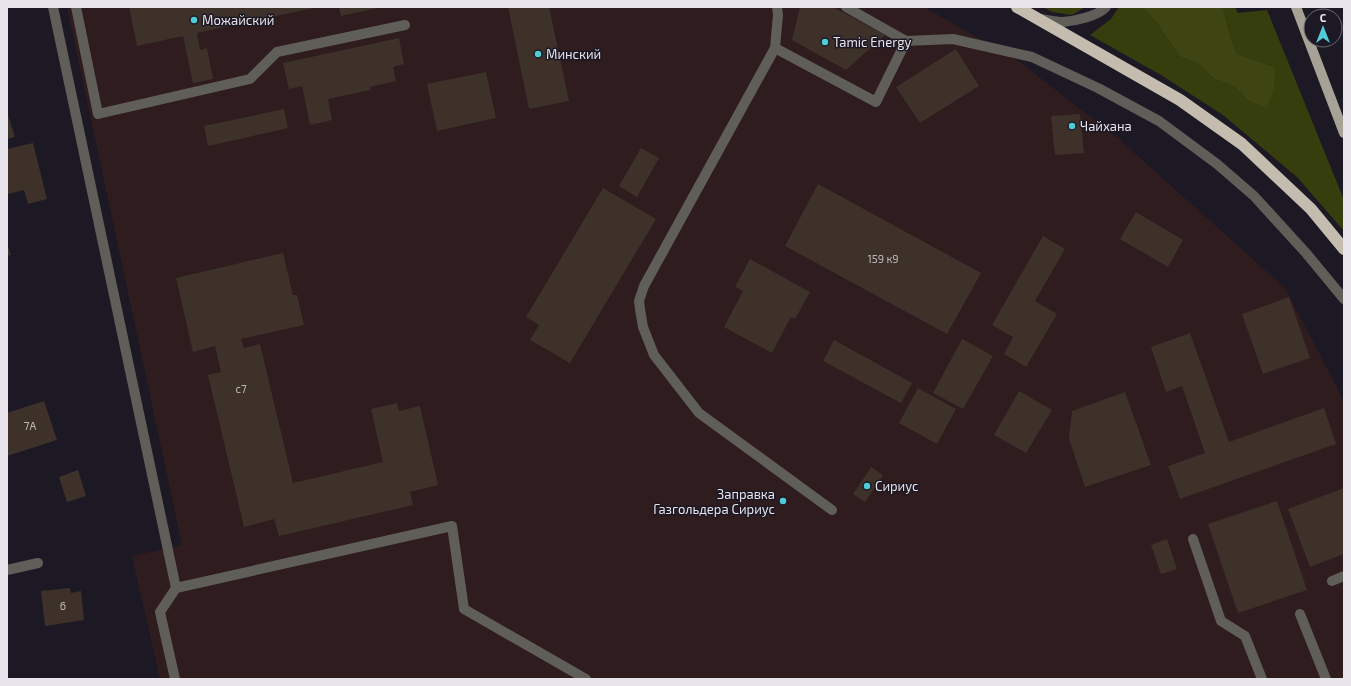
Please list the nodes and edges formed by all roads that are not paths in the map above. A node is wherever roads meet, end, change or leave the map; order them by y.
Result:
1 (53, 7) edge
2 (76, 7) edge
3 (777, 7) edge
4 (846, 7) edge
5 (1016, 7) edge
6 (1106, 7) edge
7 (1296, 7) edge
8 (1039, 19) junction
9 (405, 25) dead end
10 (906, 41) junction
11 (775, 48) junction
12 (1344, 133) edge
13 (1344, 249) edge
14 (1344, 299) edge
15 (832, 510) dead end
16 (1193, 539) dead end
17 (38, 563) dead end
18 (7, 570) edge
19 (1344, 576) edge
20 (1332, 581) dead end
21 (176, 588) junction
22 (1300, 614) dead end
23 (175, 679) edge
24 (586, 679) edge
25 (1262, 679) edge
26 (1326, 679) edge

1 - 21 street
2 - 9 street
3 - 11 street
4 - 10 street
5 - 8 highway
6 - 8 street
7 - 12 main road
8 - 13 highway
10 - 11 street
10 - 14 street
11 - 15 street
16 - 25 street
17 - 18 street
19 - 20 street
21 - 23 street
21 - 24 street
22 - 26 street

